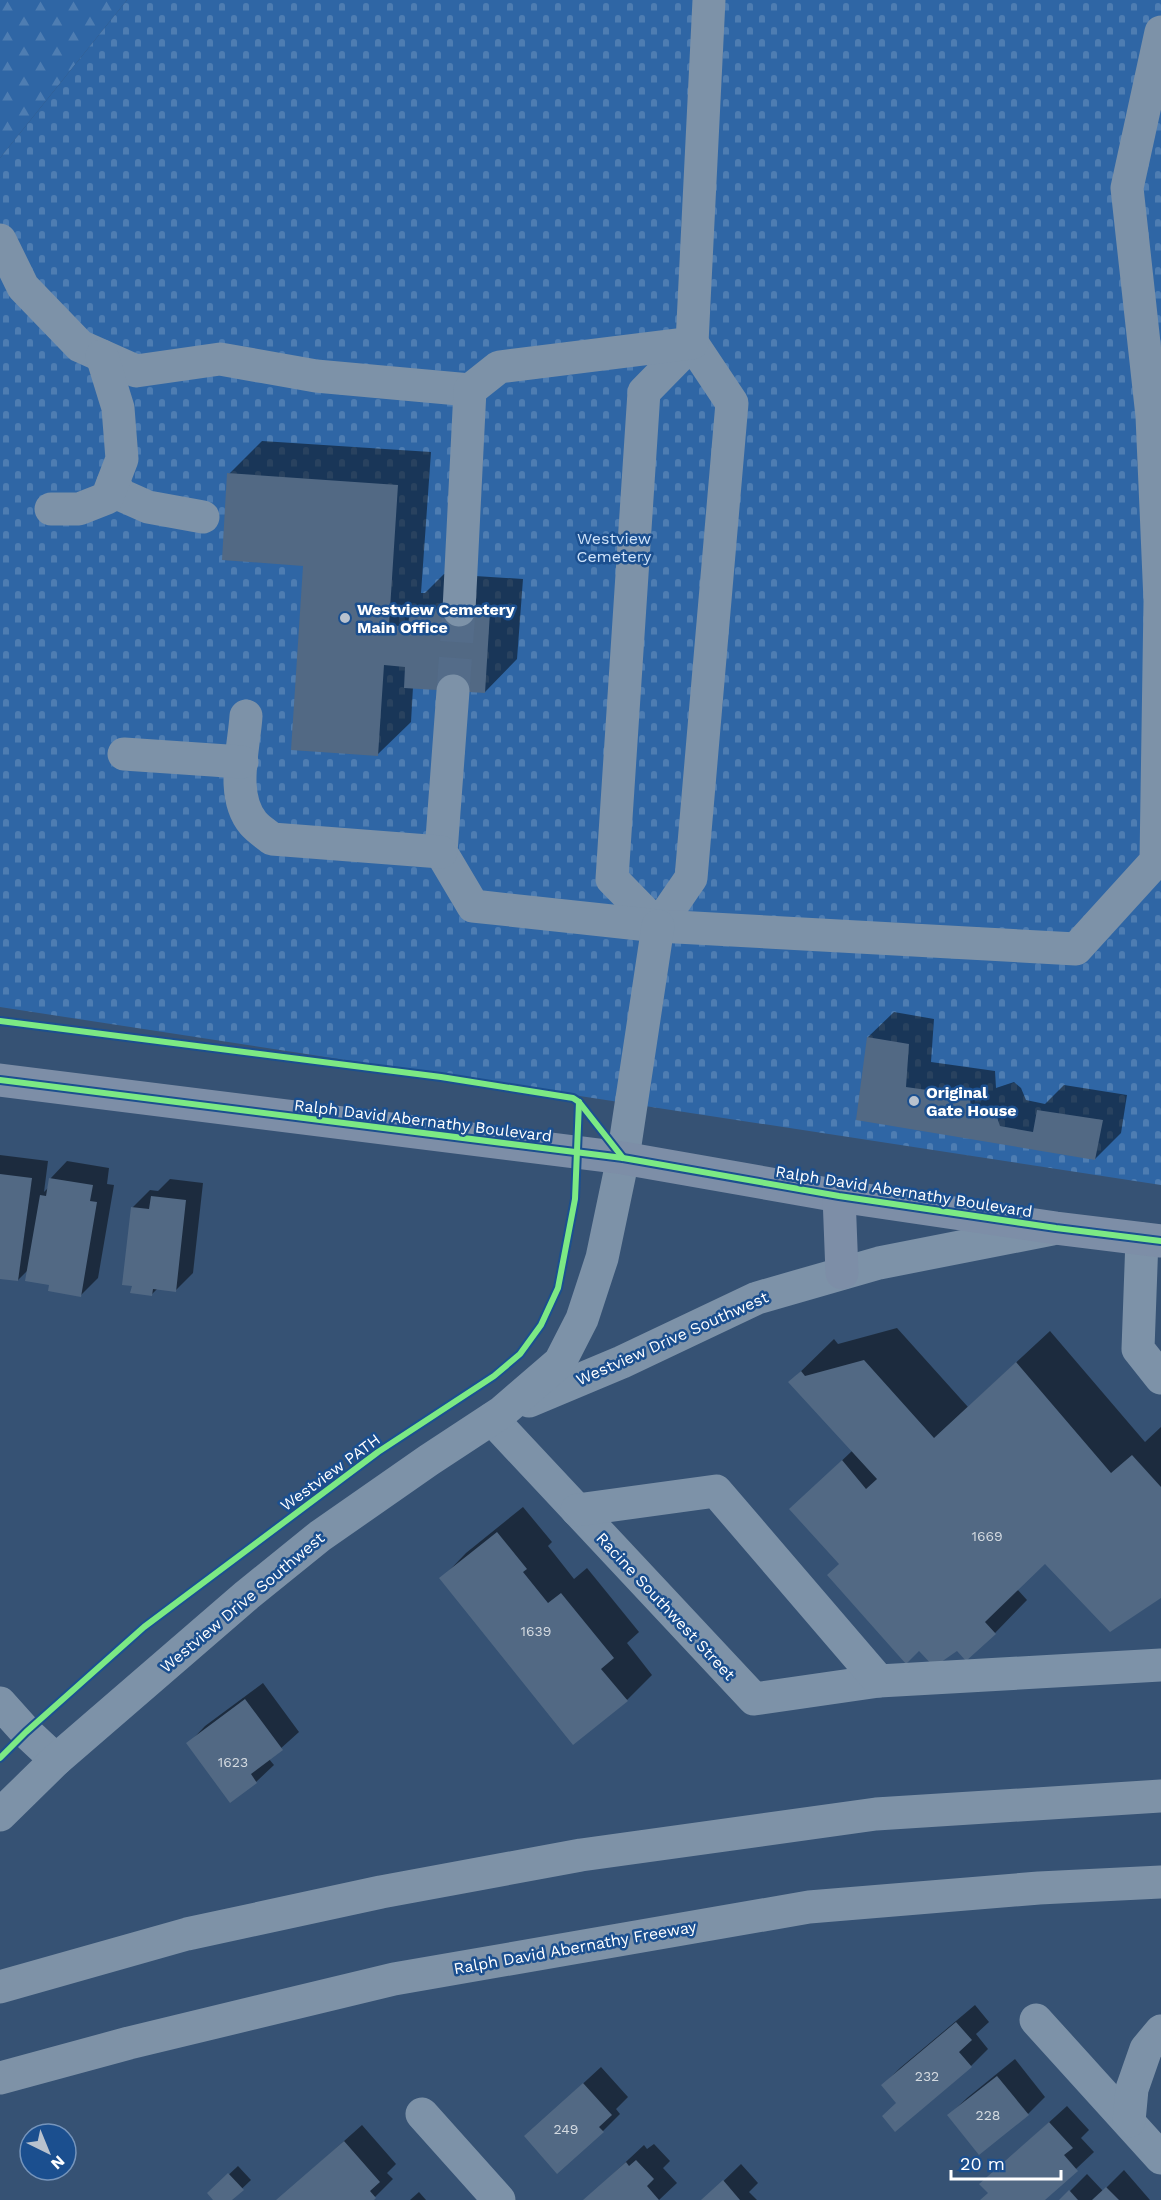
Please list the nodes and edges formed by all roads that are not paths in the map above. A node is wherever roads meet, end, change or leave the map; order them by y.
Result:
1 (709, 0) edge
2 (1161, 32) edge
3 (0, 240) edge
4 (692, 343) junction
5 (102, 356) junction
6 (471, 390) junction
7 (113, 483) junction
8 (51, 509) dead end
9 (203, 517) dead end
10 (459, 610) tunnel mouth
11 (453, 691) tunnel mouth
12 (246, 716) dead end
13 (124, 754) dead end
14 (242, 762) junction
15 (441, 852) junction
16 (1159, 861) edge
17 (658, 926) junction
18 (0, 1080) edge
19 (623, 1158) junction
20 (839, 1196) junction
21 (1056, 1228) junction
22 (1151, 1240) edge
23 (842, 1273) junction
24 (1150, 1350) edge
25 (1161, 1378) edge
26 (497, 1416) junction
27 (577, 1510) junction
28 (1161, 1665) edge
29 (879, 1681) junction
30 (0, 1703) edge
31 (56, 1760) junction
32 (1154, 1794) edge
33 (0, 1815) edge
34 (1161, 1882) edge
35 (0, 1987) edge
36 (1036, 2020) dead end
37 (1161, 2031) edge
38 (0, 2078) edge
39 (422, 2114) dead end
40 (1129, 2121) junction
41 (1161, 2158) edge
42 (499, 2200) edge

1 - 4 street
2 - 16 street
3 - 5 street
4 - 6 street
4 - 17 street
4 - 17 street
5 - 6 street
5 - 7 street
6 - 10 street
7 - 8 street
7 - 9 street
11 - 15 street
12 - 14 street
13 - 14 street
14 - 15 street
15 - 17 street
16 - 17 street
17 - 19 street, Westview Drive Southwest
18 - 19 main road, Ralph David Abernathy Boulevard
19 - 20 main road, Ralph David Abernathy Boulevard
19 - 26 street, Westview Drive Southwest
20 - 21 main road, Ralph David Abernathy Boulevard
20 - 23 main road
21 - 22 main road, Ralph David Abernathy Boulevard
21 - 23 street, Westview Drive Southwest
22 - 24 street
23 - 26 street, Westview Drive Southwest
24 - 25 street
26 - 27 street, Racine Southwest Street
26 - 31 street, Westview Drive Southwest
27 - 29 street, Racine Southwest Street
27 - 29 street
28 - 29 street
30 - 31 street
31 - 33 street, Westview Drive Southwest
32 - 35 highway
34 - 38 highway, Ralph David Abernathy Freeway
36 - 40 street
37 - 40 street
39 - 42 street
40 - 41 street

